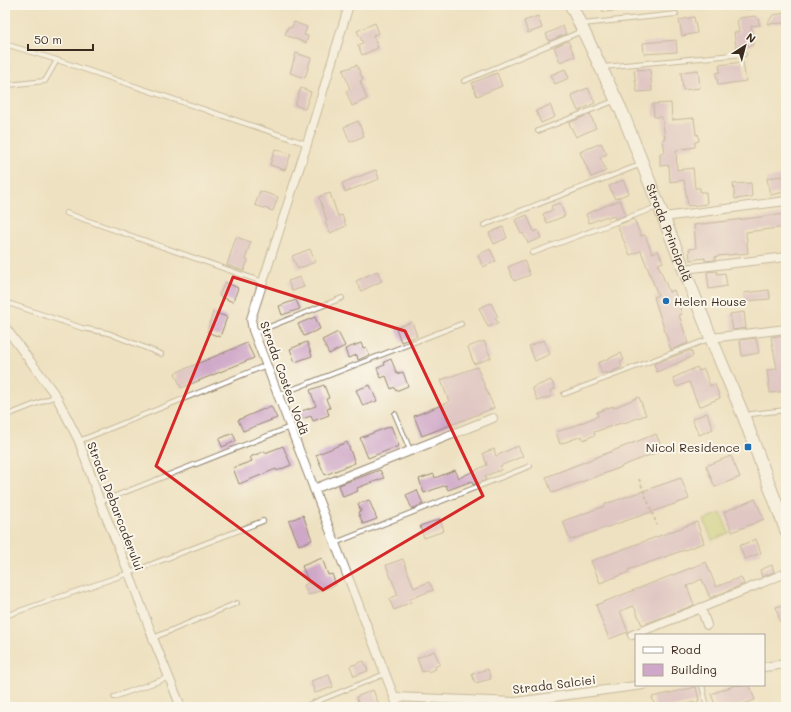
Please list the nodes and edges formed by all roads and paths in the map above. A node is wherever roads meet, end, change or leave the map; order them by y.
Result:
1 (349, 5) edge
2 (571, 5) edge
3 (769, 5) edge
4 (747, 7) dead end
5 (676, 14) dead end
6 (582, 27) junction
7 (5, 44) edge
8 (744, 54) dead end
9 (57, 60) junction
10 (601, 68) junction
11 (464, 81) dead end
12 (8, 85) dead end
13 (616, 100) junction
14 (538, 132) dead end
15 (307, 144) junction
16 (643, 163) junction
17 (786, 201) edge
18 (662, 212) junction
19 (66, 213) dead end
20 (484, 225) dead end
21 (532, 253) dead end
22 (786, 257) edge
23 (684, 269) junction
24 (263, 282) junction
25 (342, 298) dead end
26 (5, 302) edge
27 (461, 324) dead end
28 (5, 327) edge
29 (786, 329) edge
30 (254, 333) junction
31 (711, 338) junction
32 (161, 354) dead end
33 (267, 365) junction
34 (564, 394) dead end
35 (278, 395) junction
36 (56, 396) junction
37 (786, 410) edge
38 (395, 414) dead end
39 (5, 416) edge
40 (744, 417) junction
41 (493, 418) dead end
42 (290, 427) junction
43 (79, 441) junction
44 (410, 450) junction
45 (530, 466) dead end
46 (639, 479) dead end
47 (314, 488) junction
48 (100, 502) junction
49 (263, 521) dead end
50 (657, 525) dead end
51 (786, 530) edge
52 (335, 544) junction
53 (129, 573) junction
54 (786, 573) edge
55 (237, 603) dead end
56 (701, 608) junction
57 (5, 616) edge
58 (707, 625) dead end
59 (632, 635) dead end
60 (153, 638) junction
61 (786, 664) edge
62 (765, 667) edge
63 (386, 674) junction
64 (170, 677) junction
65 (636, 686) edge
66 (702, 686) edge
67 (114, 696) dead end
68 (394, 698) junction
69 (182, 707) edge
70 (303, 707) edge
71 (398, 707) edge
72 (707, 707) edge

1 - 15 street, Strada Costea Vodă
2 - 6 street, Strada Principală
3 - 4 lane
5 - 6 lane
6 - 10 street, Strada Principală
6 - 11 lane
7 - 9 lane
8 - 10 lane
9 - 12 lane
9 - 15 lane
10 - 13 street, Strada Principală
13 - 14 lane
13 - 16 street, Strada Principală
15 - 24 street, Strada Costea Vodă
16 - 18 street, Strada Principală
16 - 20 lane
17 - 18 street
18 - 21 lane
18 - 23 street, Strada Principală
19 - 24 lane
22 - 23 street
23 - 31 street, Strada Principală
24 - 30 street, Strada Costea Vodă
25 - 30 lane
26 - 32 lane
27 - 35 lane
28 - 36 street, Strada Debarcaderului
29 - 31 street
30 - 33 street, Strada Costea Vodă
31 - 34 lane
31 - 40 street, Strada Principală
33 - 35 street, Strada Costea Vodă
33 - 43 lane
35 - 42 street, Strada Costea Vodă
36 - 39 lane
36 - 43 street, Strada Debarcaderului
37 - 40 lane
38 - 44 lane
40 - 51 street, Strada Principală
41 - 44 street
42 - 47 street, Strada Costea Vodă
42 - 48 lane
43 - 48 street, Strada Debarcaderului
44 - 47 street
45 - 52 lane
46 - 50 path
47 - 52 street, Strada Costea Vodă
48 - 53 street, Strada Debarcaderului
49 - 53 lane
52 - 63 street, Strada Costea Vodă
53 - 57 lane
53 - 60 street, Strada Debarcaderului
54 - 56 street
55 - 60 lane
56 - 58 street
56 - 59 street
60 - 64 street, Strada Debarcaderului
61 - 62 street
63 - 68 street, Strada Costea Vodă
63 - 70 lane
64 - 67 lane
64 - 69 street, Strada Debarcaderului
65 - 68 street, Strada Salciei
66 - 72 lane
68 - 71 street, Strada Costea Vodă

